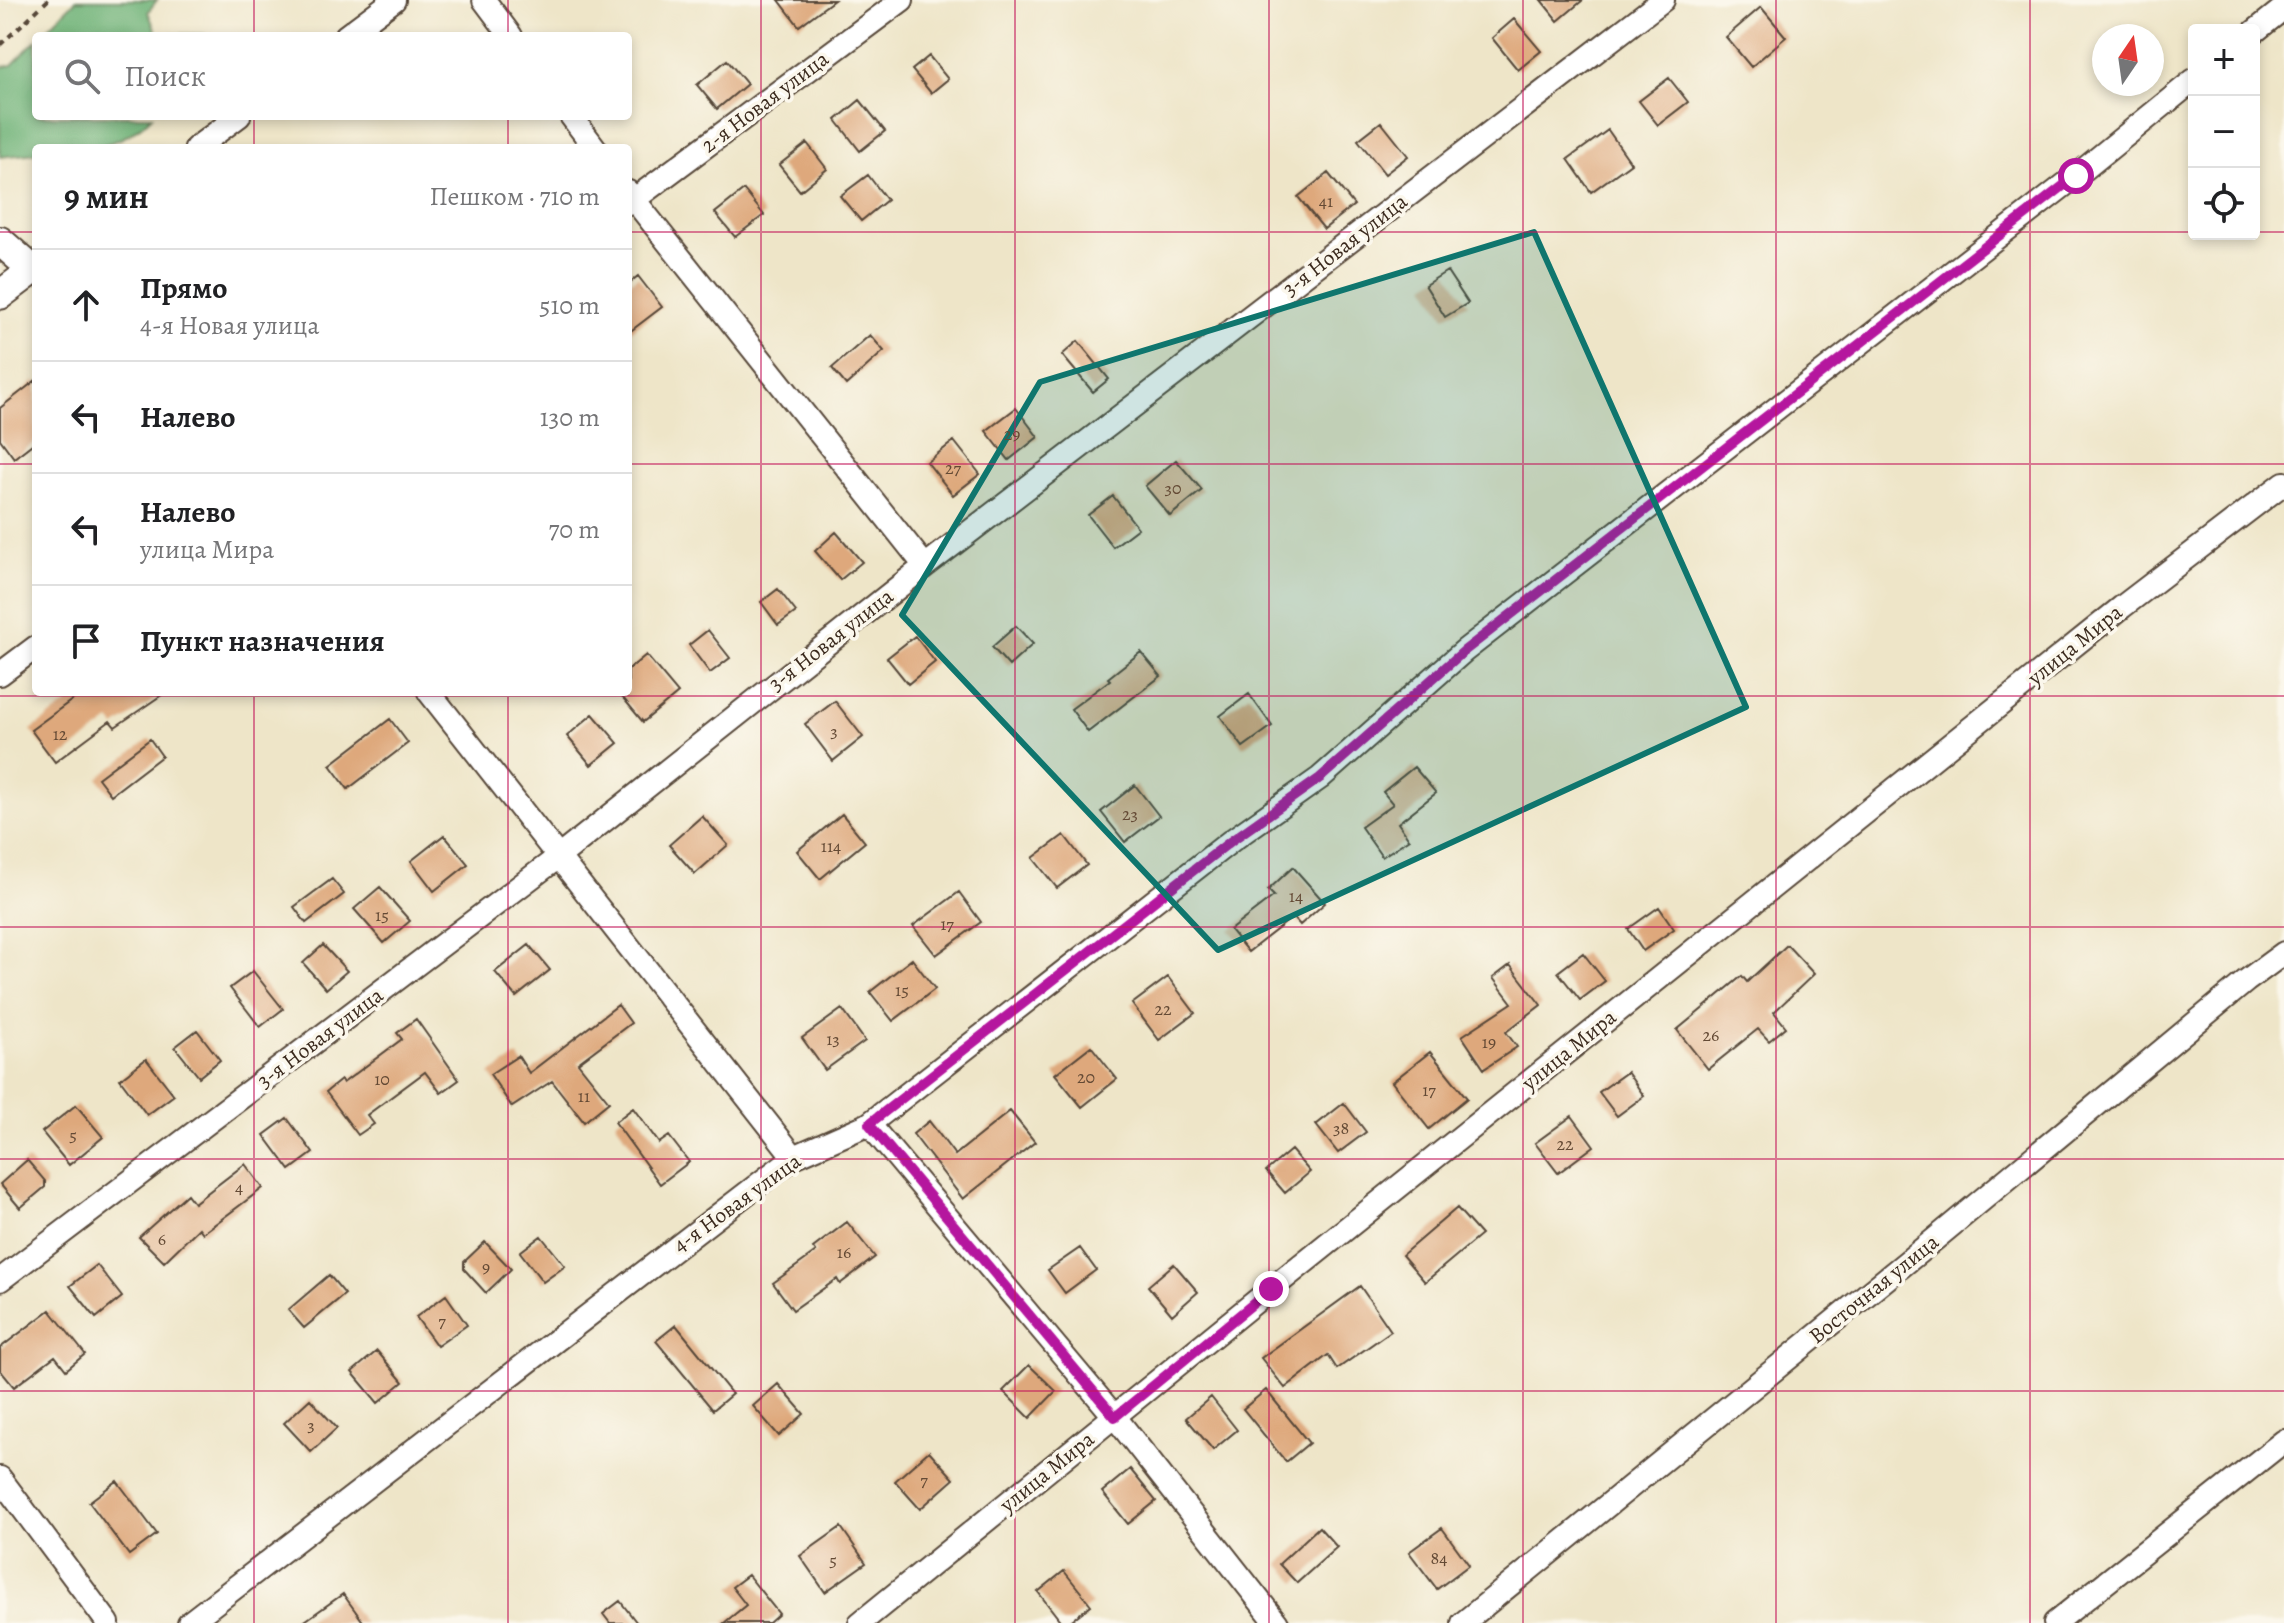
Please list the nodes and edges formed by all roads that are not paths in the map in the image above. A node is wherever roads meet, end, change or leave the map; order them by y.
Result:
1 (394, 0) edge
2 (484, 0) edge
3 (902, 0) edge
4 (1663, 0) edge
5 (2284, 8) edge
6 (2260, 27) edge
7 (351, 32) edge
8 (508, 32) edge
9 (2188, 85) edge
10 (234, 120) edge
11 (574, 120) edge
12 (201, 144) edge
13 (592, 144) edge
14 (632, 198) edge
15 (632, 201) edge
16 (0, 241) edge
17 (32, 267) edge
18 (32, 271) edge
19 (0, 295) edge
20 (2284, 483) edge
21 (925, 566) junction
22 (32, 650) edge
23 (0, 674) edge
24 (432, 696) edge
25 (557, 858) junction
26 (2284, 953) edge
27 (869, 1124) junction
28 (794, 1157) junction
29 (0, 1280) edge
30 (1115, 1417) junction
31 (2284, 1441) edge
32 (0, 1478) edge
33 (108, 1623) edge
34 (189, 1623) edge
35 (860, 1623) edge
36 (1277, 1623) edge
37 (1463, 1623) edge
38 (2055, 1623) edge

1 - 7 street
2 - 8 street
3 - 14 street, 2-я Новая улица
4 - 21 street, 3-я Новая улица
5 - 6 street
9 - 27 street, 4-я Новая улица
10 - 12 street
11 - 13 street
15 - 21 street
16 - 17 street
18 - 19 street
20 - 30 street, улица Мира
21 - 25 street, 3-я Новая улица
22 - 23 street
24 - 25 street
25 - 28 street
25 - 29 street, 3-я Новая улица
26 - 37 street, Восточная улица
27 - 28 street, 4-я Новая улица
27 - 30 street
28 - 34 street, 4-я Новая улица
30 - 35 street, улица Мира
30 - 36 street
31 - 38 street
32 - 33 street

